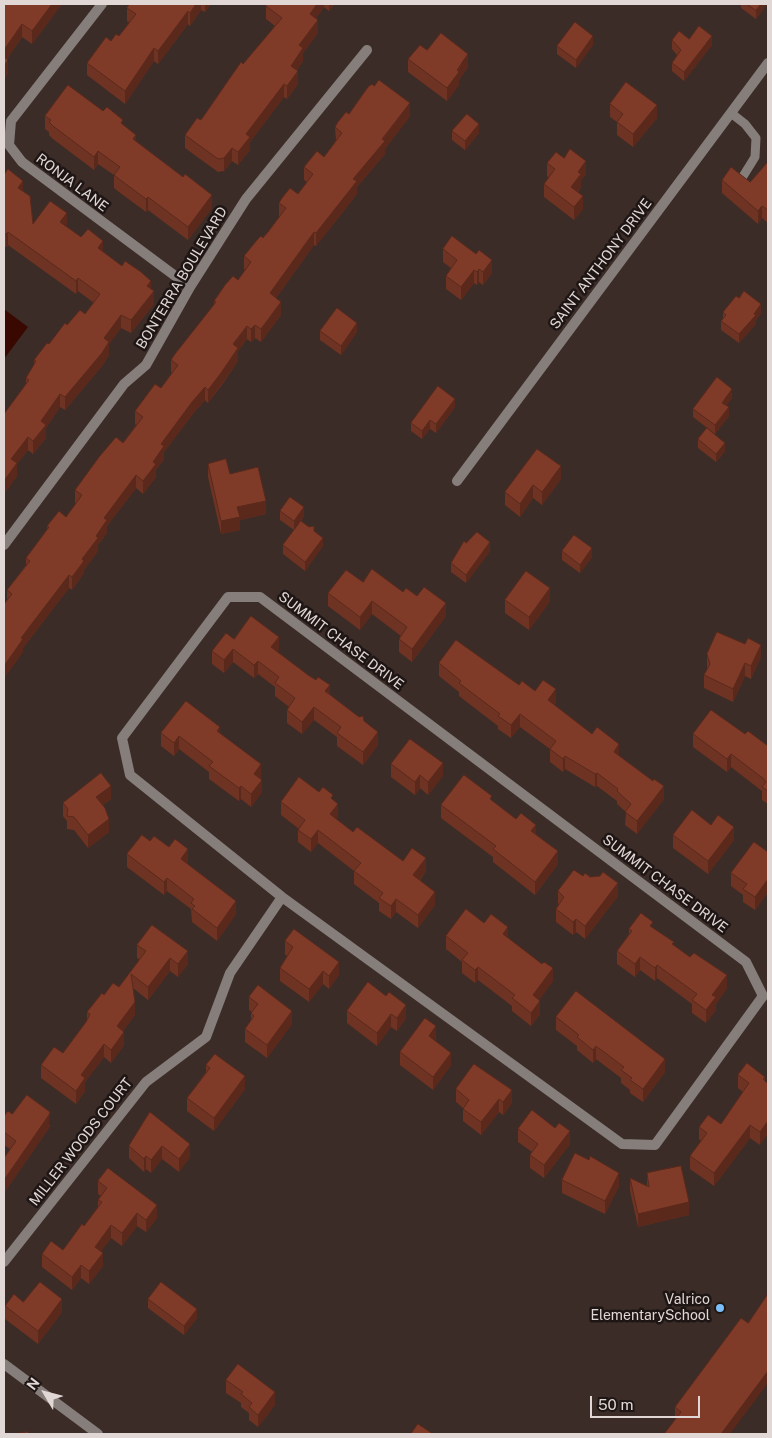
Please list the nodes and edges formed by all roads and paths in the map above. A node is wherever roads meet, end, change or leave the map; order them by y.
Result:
1 (102, 4) edge
2 (367, 50) dead end
3 (768, 63) edge
4 (731, 113) junction
5 (742, 178) edge
6 (190, 288) junction
7 (457, 481) dead end
8 (4, 545) edge
9 (282, 897) junction
10 (4, 1262) edge
11 (4, 1364) edge
12 (98, 1434) edge

1 - 6 street, RONJA LANE
2 - 6 street, BONTERRA BOULEVARD
3 - 4 street, SAINT ANTHONY DRIVE
4 - 5 lane
4 - 7 street, SAINT ANTHONY DRIVE
6 - 8 street, BONTERRA BOULEVARD
9 - 9 street, SUMMIT CHASE DRIVE
9 - 10 street, MILLER WOODS COURT
11 - 12 street

